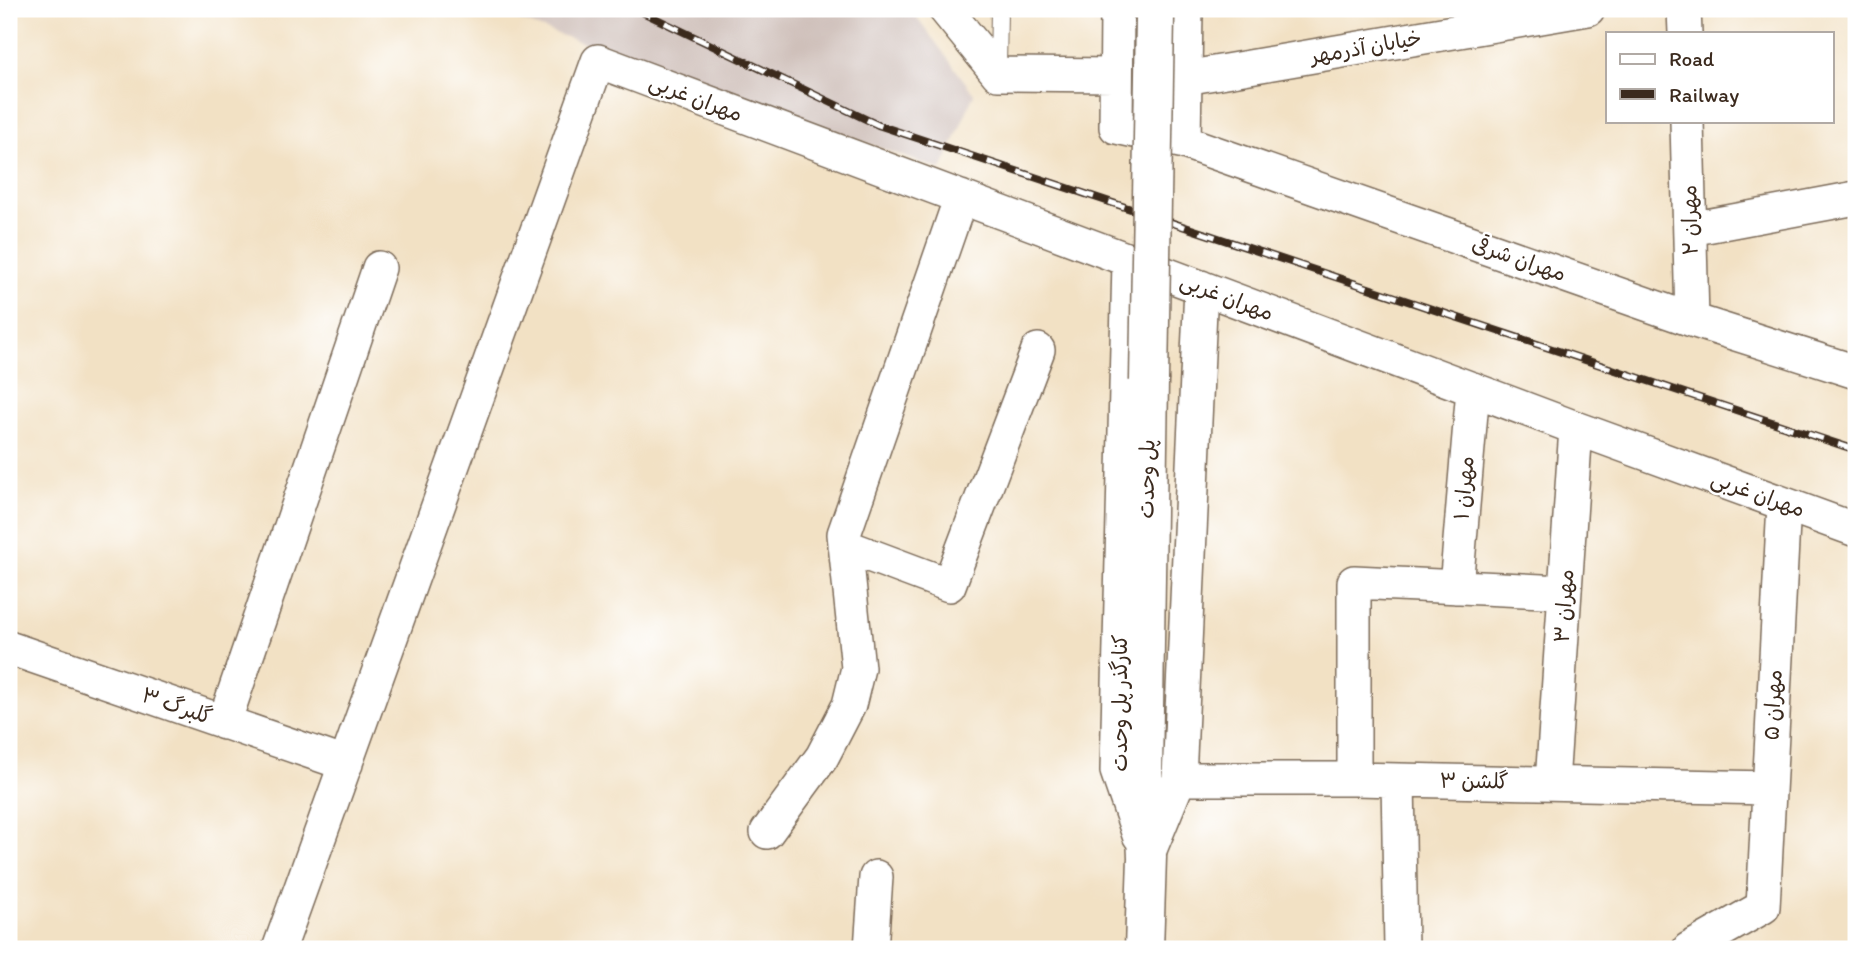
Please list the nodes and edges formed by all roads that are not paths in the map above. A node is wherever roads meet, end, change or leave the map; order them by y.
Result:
1 (945, 9) edge
2 (999, 9) edge
3 (1116, 9) edge
4 (1588, 9) edge
5 (1684, 9) edge
6 (1165, 11) edge
7 (1471, 19) edge
8 (1685, 32) edge
9 (998, 74) junction
10 (1115, 75) junction
11 (1185, 78) junction
12 (1687, 122) edge
13 (1184, 142) junction
14 (961, 197) junction
15 (1856, 198) edge
16 (1690, 229) junction
17 (1129, 261) junction
18 (379, 268) dead end
19 (1201, 288) junction
20 (1692, 320) junction
21 (1038, 350) dead end
22 (1856, 372) edge
23 (1473, 389) junction
24 (1576, 428) junction
25 (1784, 503) junction
26 (1856, 530) edge
27 (845, 546) junction
28 (1456, 587) junction
29 (1564, 593) junction
30 (9, 648) edge
31 (224, 723) junction
32 (346, 764) junction
33 (1179, 779) junction
34 (1354, 779) junction
35 (1398, 780) junction
36 (1552, 783) junction
37 (1769, 788) junction
38 (767, 832) dead end
39 (1147, 857) junction
40 (876, 877) dead end
41 (279, 949) edge
42 (871, 949) edge
43 (1144, 949) edge
44 (1401, 949) edge
45 (1689, 949) edge

1 - 9 street
2 - 9 lane
3 - 10 street
4 - 7 street, خیابان آذرمهر
5 - 8 street
6 - 11 street
6 - 39 street, پل وحدت, bridge
7 - 11 street, خیابان آذرمهر
9 - 10 street
10 - 13 street, مهران شرقی
11 - 13 street
12 - 16 street, مهران ۲
13 - 20 street, مهران شرقی
14 - 17 street, مهران غربی
14 - 27 street
14 - 32 street, مهران غربی
15 - 16 street
16 - 20 street, مهران ۲
17 - 19 street, مهران غربی
17 - 39 street, کنارگذر پل وحدت
18 - 31 street
19 - 23 street, مهران غربی
19 - 33 street
20 - 22 street, مهران شرقی
21 - 27 street
23 - 24 street, مهران غربی
23 - 28 street, مهران ۱
24 - 25 street, مهران غربی
24 - 29 street, مهران ۳
25 - 26 street, مهران غربی
25 - 37 street, مهران ۵
27 - 38 street
28 - 29 street
28 - 34 street
29 - 36 street, مهران ۳
30 - 31 street, گلبرگ ۳
31 - 32 street, گلبرگ ۳
32 - 41 street
33 - 34 street, گلشن ۳
33 - 39 street
34 - 35 street, گلشن ۳
35 - 36 street, گلشن ۳
35 - 44 street
36 - 37 street, گلشن ۳
37 - 45 street, مهران ۵
39 - 43 street, پل وحدت
40 - 42 street

